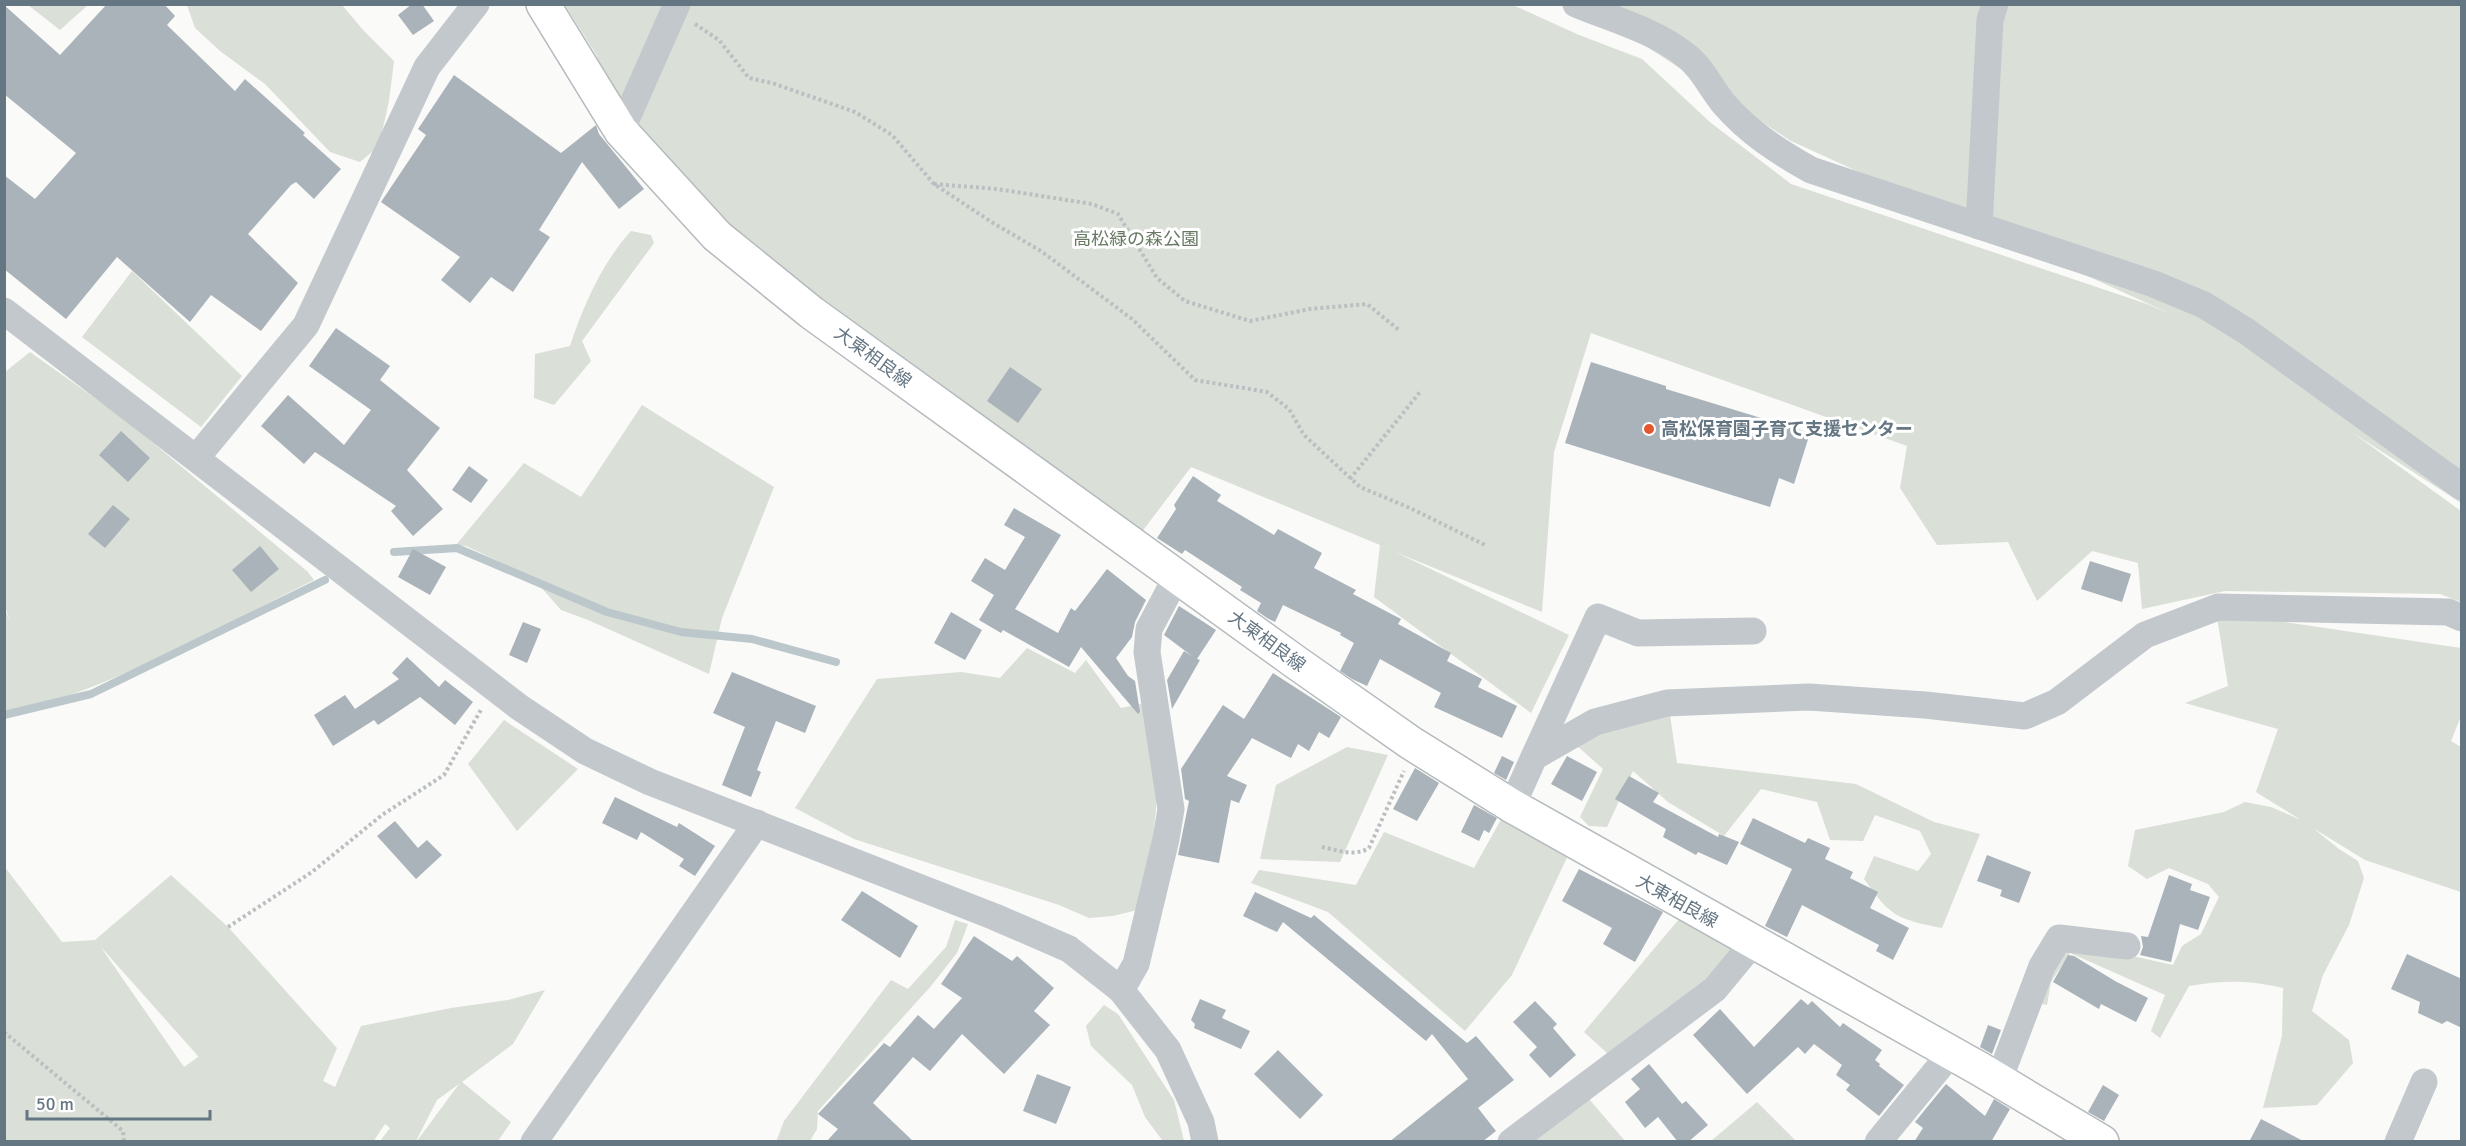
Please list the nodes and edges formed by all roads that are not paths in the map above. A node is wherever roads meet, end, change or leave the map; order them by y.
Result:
1 (476, 4) edge
2 (543, 4) edge
3 (1576, 4) edge
4 (1995, 4) edge
5 (676, 7) edge
6 (1600, 10) edge
7 (621, 131) junction
8 (1979, 226) junction
9 (4, 311) edge
10 (197, 457) junction
11 (2462, 487) edge
12 (1177, 576) junction
13 (2462, 618) edge
14 (1753, 631) dead end
15 (1534, 757) junction
16 (1512, 806) junction
17 (757, 824) junction
18 (1753, 943) junction
19 (2127, 946) dead end
20 (1121, 990) junction
21 (1951, 1053) junction
22 (1999, 1080) junction
23 (2424, 1082) dead end
24 (534, 1142) edge
25 (1205, 1142) edge
26 (1511, 1142) edge
27 (1878, 1142) edge
28 (2102, 1142) edge
29 (2398, 1142) edge

1 - 10 street
2 - 7 main road, 大東相良線
3 - 6 street
4 - 8 street
5 - 7 street
6 - 8 street
7 - 12 main road, 大東相良線
8 - 11 street
9 - 10 street
10 - 17 street
12 - 16 main road, 大東相良線
12 - 20 street
13 - 15 street
14 - 15 street
15 - 16 street
16 - 18 main road, 大東相良線
17 - 20 street
17 - 24 street
18 - 21 main road, 大東相良線
18 - 26 street
19 - 22 street
20 - 25 street
21 - 22 main road, 大東相良線
21 - 27 street
22 - 28 main road, 大東相良線
23 - 29 street

